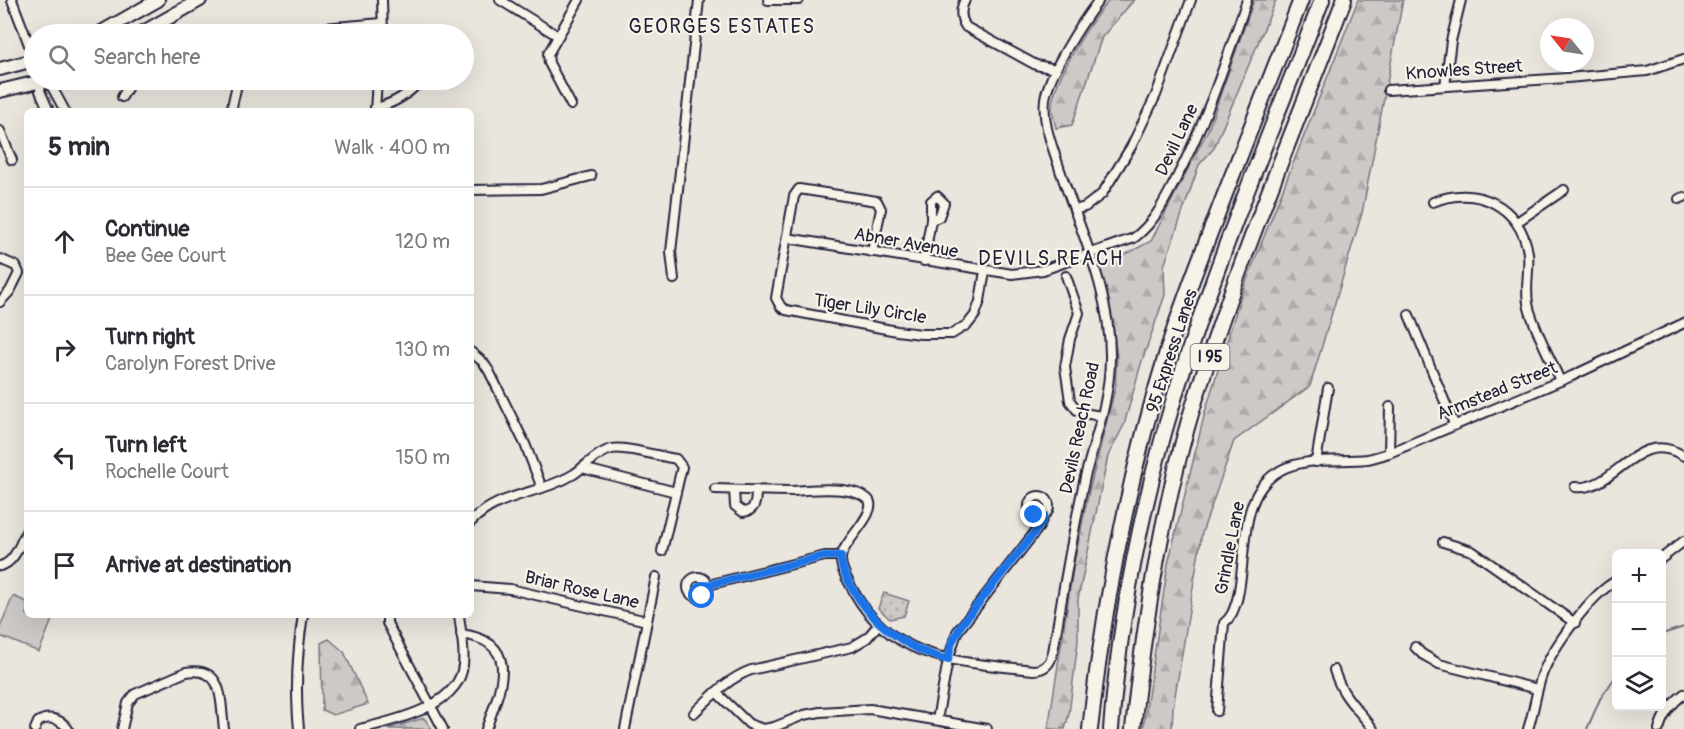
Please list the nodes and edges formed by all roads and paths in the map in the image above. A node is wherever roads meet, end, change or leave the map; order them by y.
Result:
1 (12, 0) edge
2 (158, 0) edge
3 (200, 0) edge
4 (382, 0) edge
5 (500, 0) edge
6 (579, 0) edge
7 (699, 0) edge
8 (768, 0) edge
9 (799, 0) edge
10 (965, 0) edge
11 (1099, 0) edge
12 (1191, 0) edge
13 (1247, 0) edge
14 (1300, 0) edge
15 (1322, 0) edge
16 (1344, 0) edge
17 (1461, 0) edge
18 (382, 23) joint
19 (116, 24) edge
20 (158, 24) edge
21 (370, 24) edge
22 (24, 32) edge
23 (558, 36) junction
24 (1684, 59) edge
25 (24, 62) edge
26 (0, 69) edge
27 (1056, 69) junction
28 (24, 85) edge
29 (1445, 86) junction
30 (39, 90) edge
31 (54, 90) edge
32 (126, 90) edge
33 (236, 90) edge
34 (376, 90) edge
35 (411, 90) edge
36 (1388, 90) dead end
37 (0, 91) edge
38 (122, 96) dead end
39 (571, 105) dead end
40 (48, 108) edge
41 (63, 108) edge
42 (232, 108) edge
43 (375, 108) edge
44 (380, 108) edge
45 (0, 131) edge
46 (12, 160) dead end
47 (591, 177) dead end
48 (474, 190) edge
49 (1564, 190) dead end
50 (1433, 202) dead end
51 (1074, 210) junction
52 (931, 220) dead end
53 (1517, 222) junction
54 (787, 238) junction
55 (872, 252) junction
56 (1090, 254) junction
57 (0, 259) edge
58 (924, 261) junction
59 (985, 271) junction
60 (1066, 276) dead end
61 (674, 279) dead end
62 (0, 302) edge
63 (1409, 315) dead end
64 (1684, 323) edge
65 (474, 354) edge
66 (1560, 381) junction
67 (1328, 388) dead end
68 (1390, 407) dead end
69 (1101, 416) junction
70 (1454, 424) junction
71 (1389, 453) junction
72 (1684, 456) edge
73 (1316, 462) junction
74 (582, 468) junction
75 (1575, 487) dead end
76 (542, 488) junction
77 (715, 489) dead end
78 (734, 490) junction
79 (756, 490) junction
80 (676, 492) junction
81 (1044, 515) dead end
82 (474, 519) edge
83 (24, 536) edge
84 (1443, 542) dead end
85 (1684, 542) edge
86 (662, 551) dead end
87 (1666, 555) edge
88 (841, 556) junction
89 (0, 566) edge
90 (656, 577) dead end
91 (1612, 584) edge
92 (708, 585) dead end
93 (474, 586) edge
94 (303, 618) edge
95 (387, 618) edge
96 (459, 618) edge
97 (647, 621) junction
98 (1575, 623) junction
99 (879, 624) junction
100 (461, 634) junction
101 (1415, 647) dead end
102 (948, 660) junction
103 (1334, 670) dead end
104 (1538, 689) junction
105 (716, 692) junction
106 (1684, 694) edge
107 (430, 706) junction
108 (1217, 711) dead end
109 (694, 713) dead end
110 (937, 720) junction
111 (35, 729) edge
112 (68, 729) edge
113 (122, 729) edge
114 (224, 729) edge
115 (299, 729) edge
116 (360, 729) edge
117 (443, 729) edge
118 (486, 729) edge
119 (625, 729) edge
120 (763, 729) edge
121 (987, 729) edge
122 (1090, 729) edge
123 (1111, 729) edge
124 (1133, 729) edge
125 (1373, 729) edge
126 (1528, 729) edge
127 (1659, 729) edge

1 - 22 street
2 - 19 main road
3 - 20 main road
4 - 18 street
5 - 23 street
6 - 23 street
7 - 61 street
8 - 9 street
10 - 27 street
11 - 27 street, Devils Reach Road
12 - 51 street
13 - 56 street, Devil Lane
14 - 122 highway, I 95
15 - 123 highway, 95 Express Lanes
16 - 124 highway, I 95
17 - 29 street
18 - 21 street
23 - 39 street
24 - 29 street, Knowles Street
25 - 26 main road
27 - 51 street, Devils Reach Road
28 - 37 main road
29 - 36 street, Knowles Street
30 - 40 street
31 - 41 street
32 - 38 street
33 - 42 street
34 - 43 street
35 - 44 street
45 - 46 street
47 - 48 street
49 - 53 street
50 - 53 street
51 - 56 street, Devils Reach Road
52 - 58 street
53 - 66 street
54 - 55 street, Abner Avenue
54 - 55 street
54 - 59 street, Tiger Lily Circle
55 - 58 street, Abner Avenue
56 - 59 street, Abner Avenue
56 - 69 street, Devils Reach Road
57 - 62 street
58 - 59 street, Abner Avenue
60 - 69 street
63 - 70 street
64 - 66 street, Armstead Street
65 - 76 street
66 - 70 street, Armstead Street
67 - 73 street
68 - 71 street
69 - 102 street, Devils Reach Road
70 - 71 street, Armstead Street
71 - 73 street, Armstead Street
72 - 75 street
73 - 108 street, Grindle Lane
74 - 76 street
74 - 80 street
74 - 80 street
76 - 82 street
77 - 78 street
78 - 79 street
78 - 79 street
79 - 88 street
80 - 86 street
81 - 102 street
83 - 89 street
84 - 98 street
85 - 87 street
88 - 92 street
88 - 99 street
90 - 97 street
91 - 98 street
93 - 97 street, Briar Rose Lane
94 - 115 street
95 - 107 street
96 - 100 street
97 - 119 street, Briar Rose Lane
98 - 104 street
99 - 102 street
99 - 105 street
100 - 107 street
100 - 118 street
101 - 104 street
102 - 110 street
103 - 125 street
104 - 126 street
105 - 109 street
105 - 120 street
106 - 127 street
107 - 116 street
107 - 117 street
110 - 120 street
110 - 121 street
111 - 112 street
113 - 114 street

